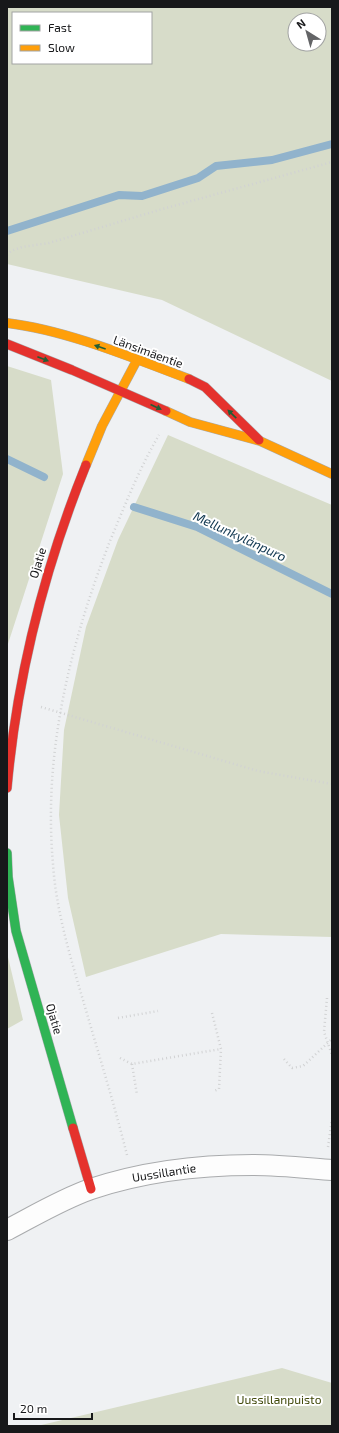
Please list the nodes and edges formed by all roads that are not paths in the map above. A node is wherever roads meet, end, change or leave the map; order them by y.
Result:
1 (7, 323) edge
2 (7, 344) edge
3 (137, 360) junction
4 (121, 391) junction
5 (260, 441) junction
6 (332, 474) edge
7 (7, 788) edge
8 (7, 853) edge
9 (332, 1170) edge
10 (90, 1189) junction
11 (7, 1230) edge

3 -> 1 street, Länsimäentie
2 -> 4 street, Länsimäentie
3 - 4 street, Ojatie
5 -> 3 street, Länsimäentie
4 -> 5 street, Länsimäentie
4 - 7 street, Ojatie
5 - 6 street, Länsimäentie
8 - 10 street, Ojatie
9 - 10 street, Uussillantie
10 - 11 street, Uussillantie

